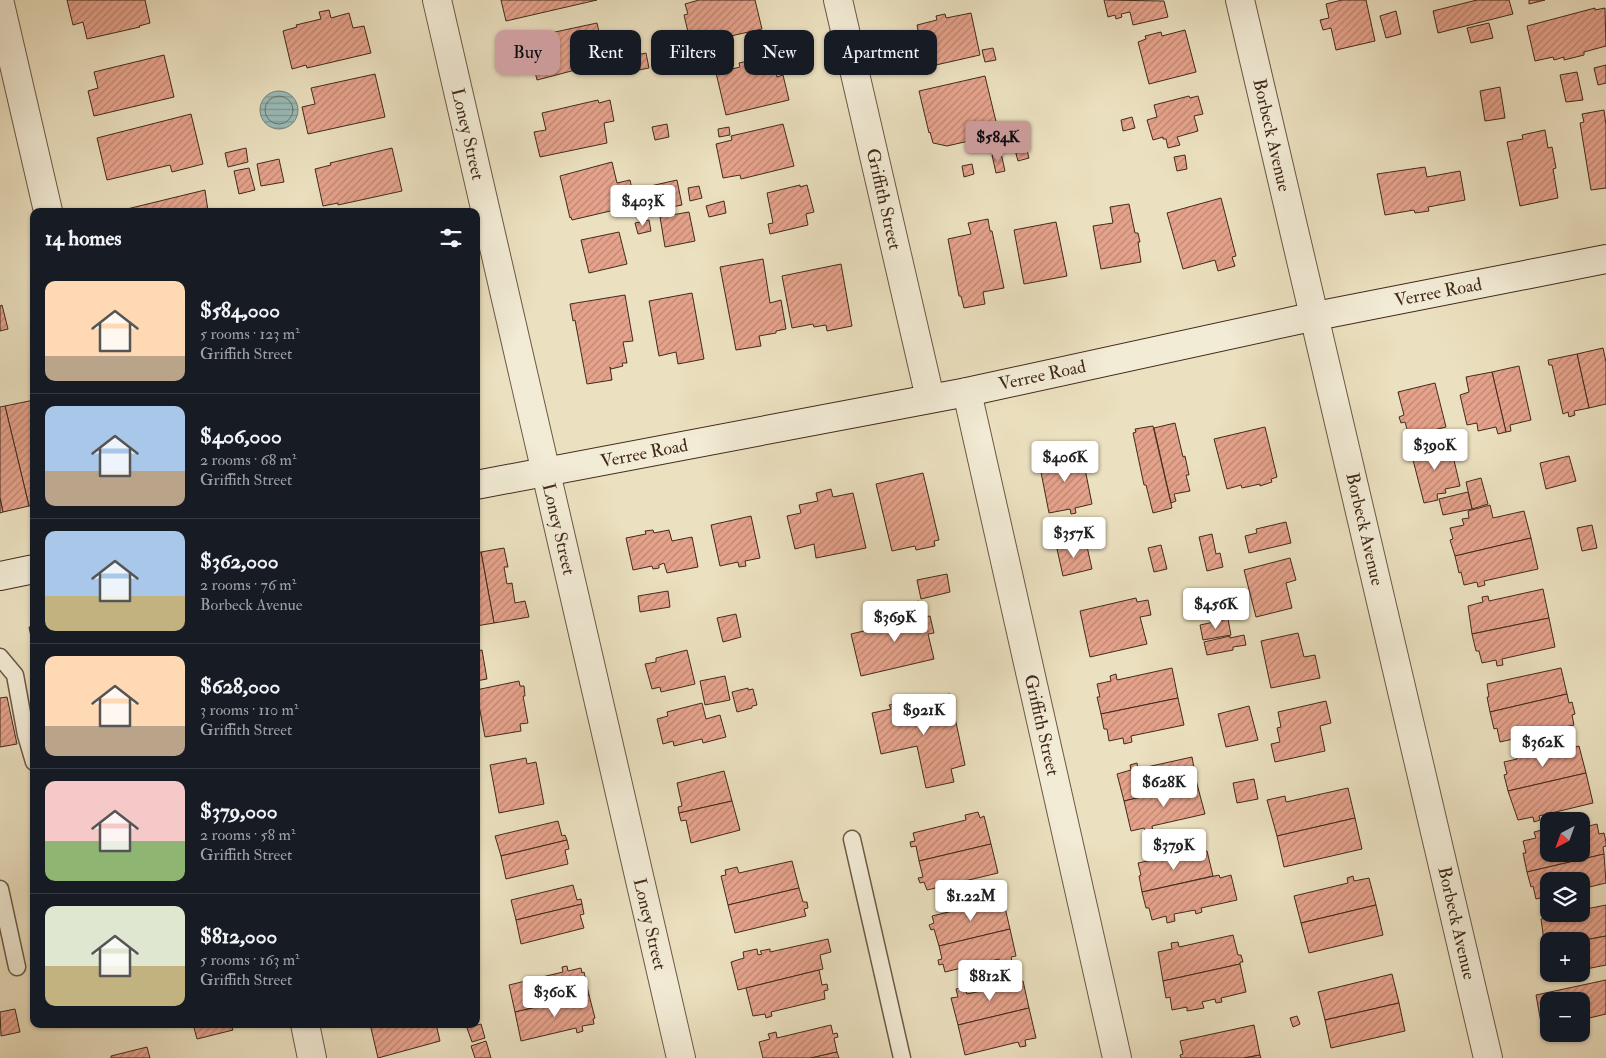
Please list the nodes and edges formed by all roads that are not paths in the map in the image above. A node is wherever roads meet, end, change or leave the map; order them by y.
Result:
1 (437, 0) edge
2 (838, 0) edge
3 (1240, 0) edge
4 (0, 4) edge
5 (47, 208) edge
6 (1606, 259) edge
7 (1316, 316) junction
8 (967, 392) junction
9 (930, 398) junction
10 (546, 471) junction
11 (480, 483) edge
12 (30, 570) edge
13 (0, 576) edge
14 (0, 657) edge
15 (30, 748) edge
16 (852, 840) dead end
17 (0, 889) edge
18 (17, 967) dead end
19 (306, 1028) edge
20 (312, 1058) edge
21 (680, 1058) edge
22 (902, 1058) edge
23 (1117, 1058) edge
24 (1488, 1058) edge

1 - 10 street, Loney Street
2 - 9 street, Griffith Street
3 - 7 street, Borbeck Avenue
4 - 5 street
6 - 7 street, Verree Road
7 - 8 street, Verree Road
7 - 24 street, Borbeck Avenue
8 - 9 street, Verree Road
8 - 23 street, Griffith Street
9 - 10 street, Verree Road
10 - 11 street, Verree Road
10 - 21 street, Loney Street
12 - 13 street
14 - 15 lane
16 - 22 lane
17 - 18 lane
19 - 20 street

